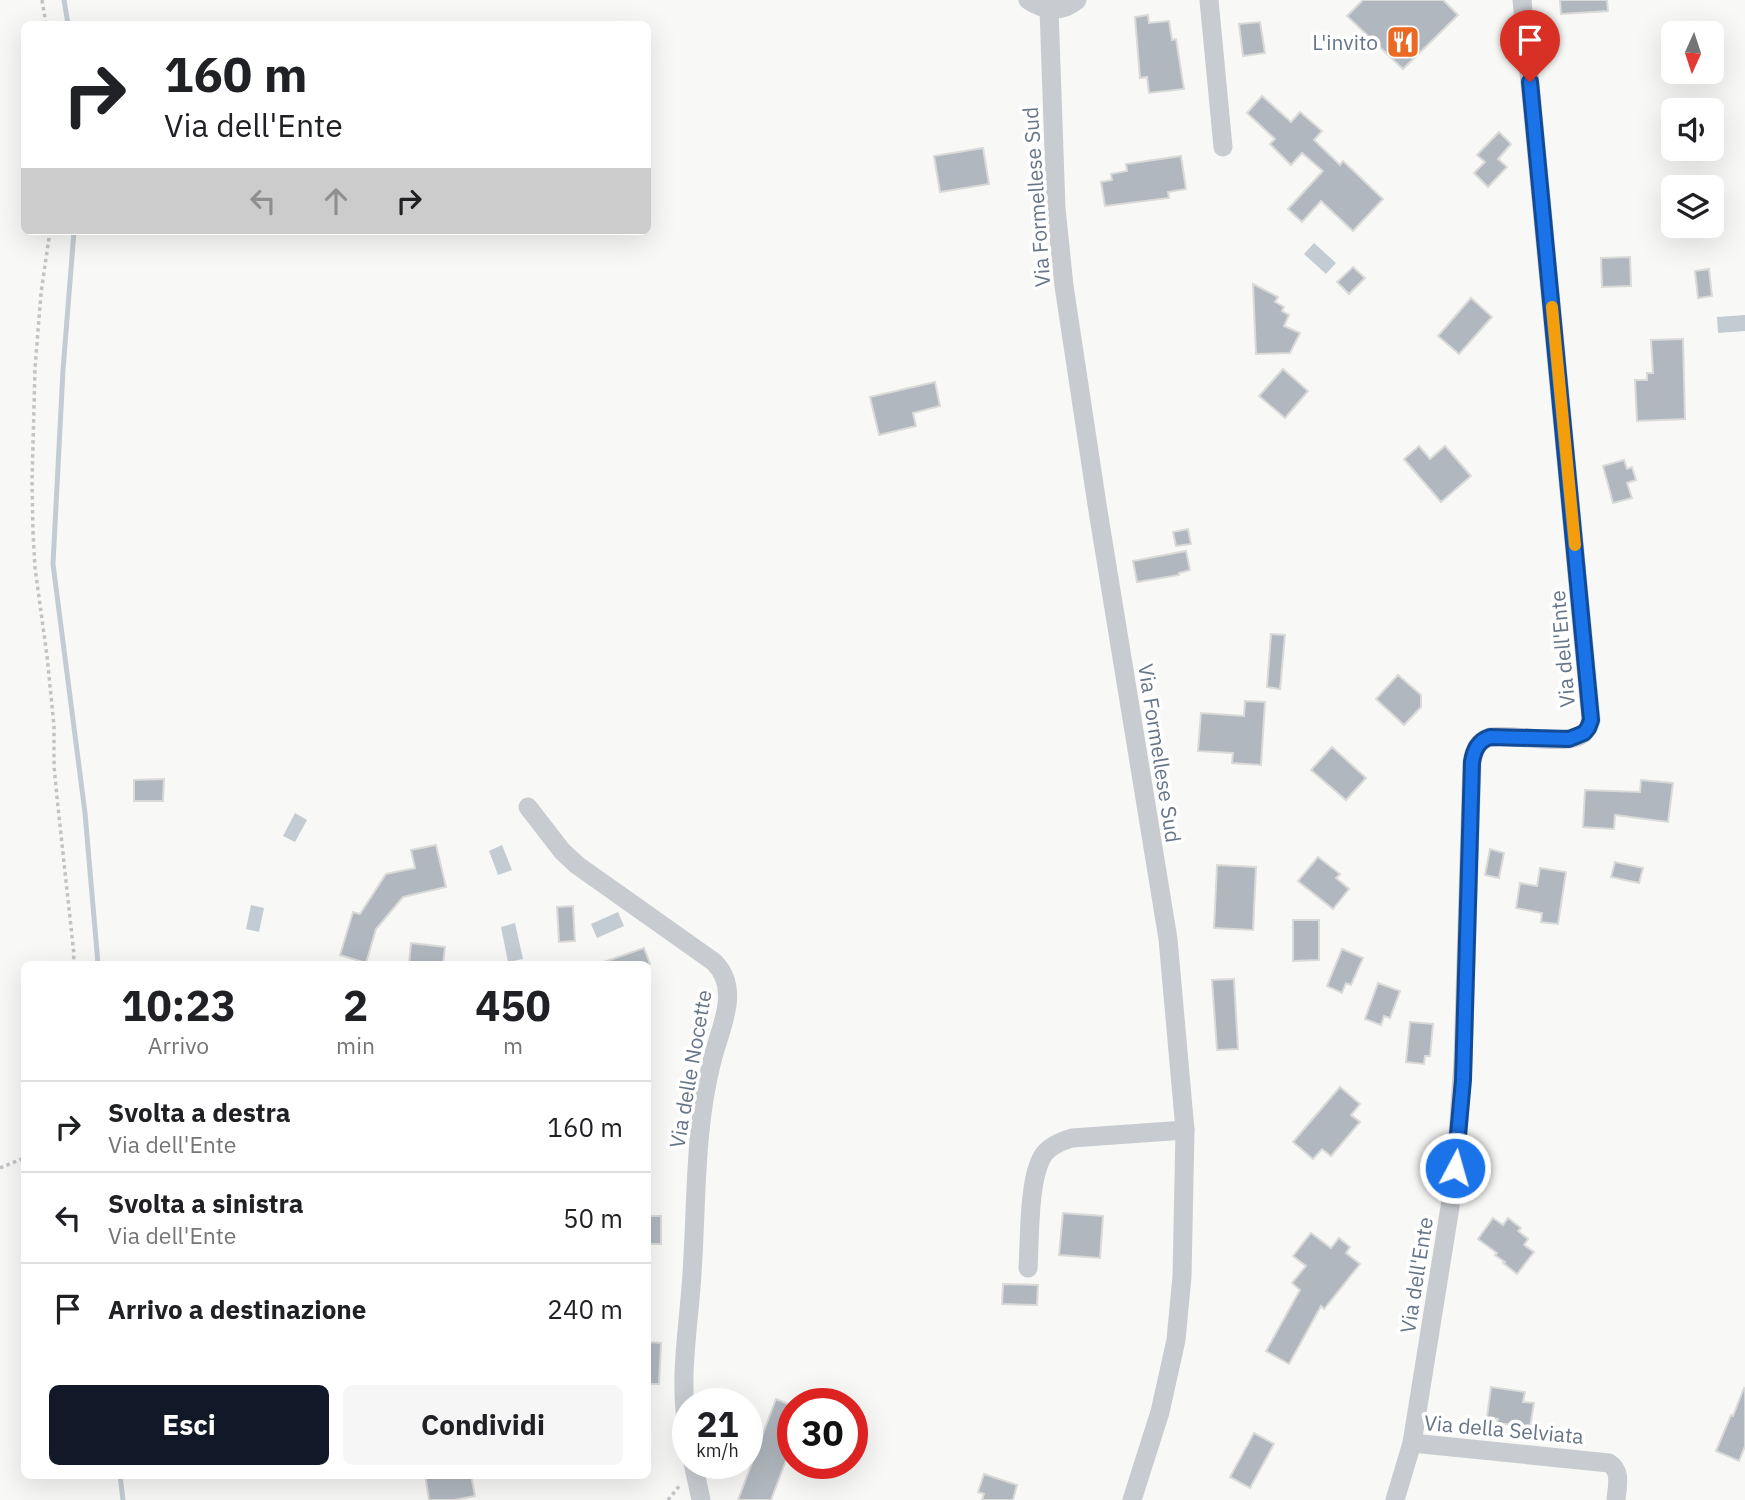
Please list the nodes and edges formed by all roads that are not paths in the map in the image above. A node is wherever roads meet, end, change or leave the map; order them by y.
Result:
1 (1028, 0) edge
2 (1077, 0) edge
3 (1209, 0) edge
4 (1522, 0) edge
5 (1049, 9) junction
6 (1223, 147) dead end
7 (528, 807) dead end
8 (1185, 1130) junction
9 (1028, 1268) dead end
10 (684, 1388) edge
11 (1412, 1443) junction
12 (696, 1479) edge
13 (701, 1500) edge
14 (1132, 1500) edge
15 (1395, 1500) edge
16 (1616, 1500) edge

1 - 5 street
2 - 5 street
3 - 6 street
4 - 11 street, Via dell'Ente
5 - 8 street, Via Formellese Sud
7 - 10 street, Via delle Nocette
8 - 9 street
8 - 14 street, Via Formellese Sud
11 - 15 street, Via della Selviata
11 - 16 street, Via della Selviata
12 - 13 street

